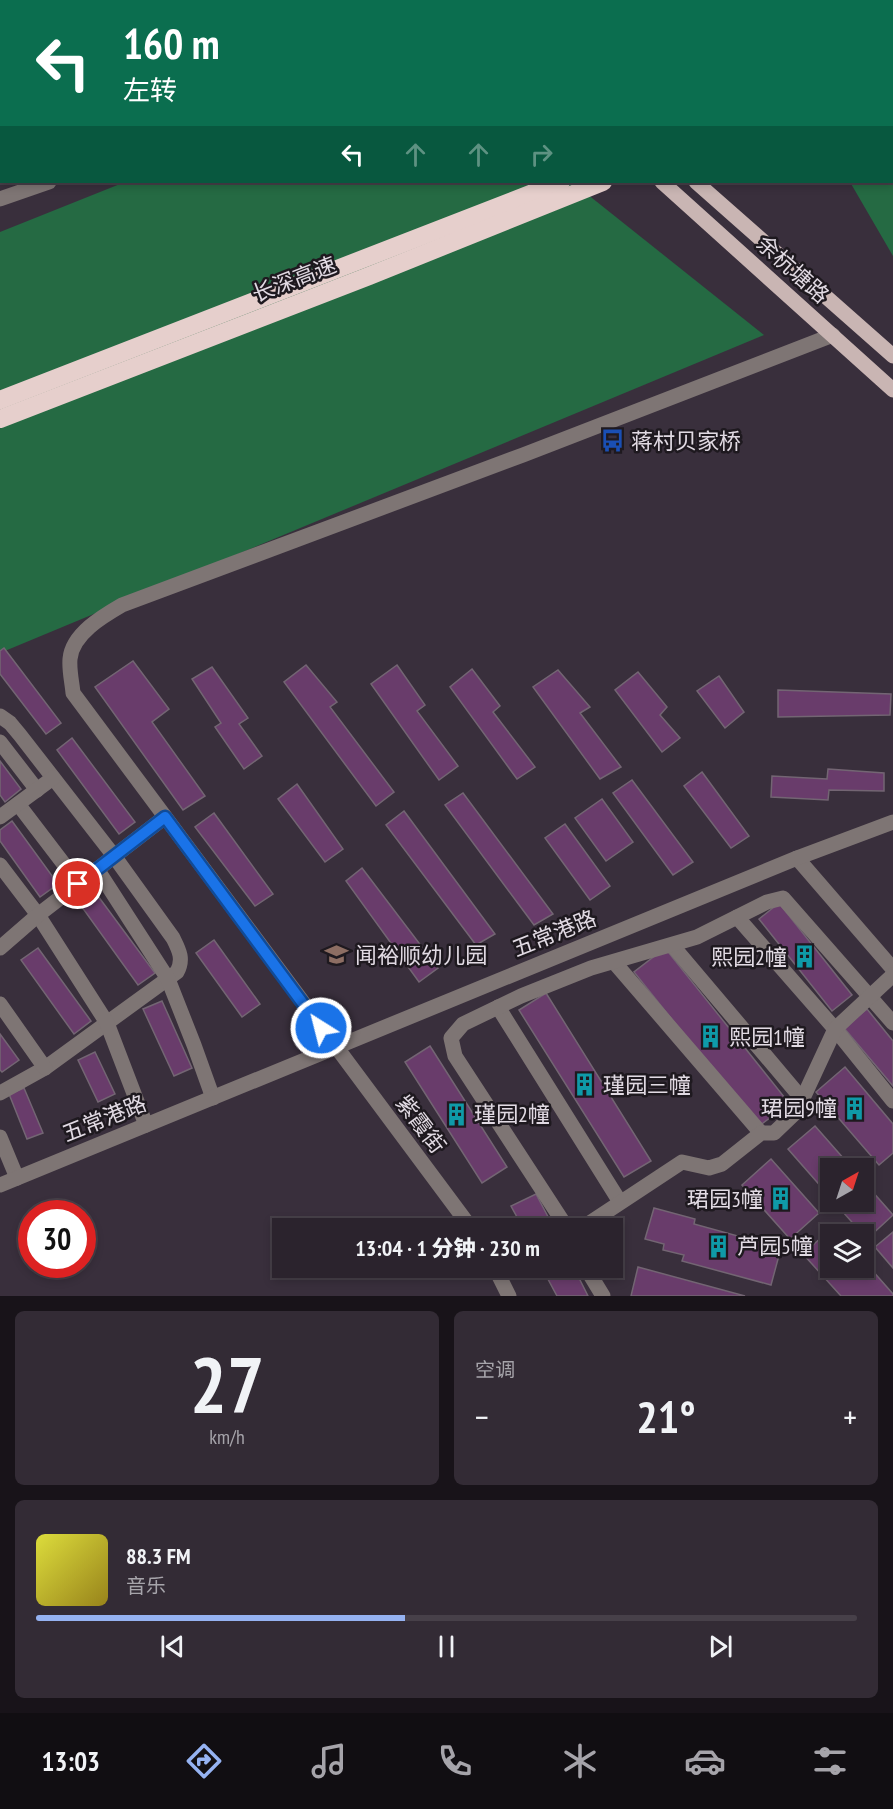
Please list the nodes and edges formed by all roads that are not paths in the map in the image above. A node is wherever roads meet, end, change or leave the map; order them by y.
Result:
1 (46, 183) edge
2 (558, 183) edge
3 (598, 183) edge
4 (663, 183) edge
5 (697, 183) edge
6 (0, 200) edge
7 (833, 335) junction
8 (893, 356) edge
9 (893, 390) edge
10 (0, 400) edge
11 (0, 418) edge
12 (0, 716) edge
13 (0, 742) edge
14 (53, 778) junction
15 (37, 790) junction
16 (18, 804) junction
17 (0, 817) edge
18 (165, 817) junction
19 (893, 822) edge
20 (114, 856) junction
21 (797, 858) junction
22 (0, 865) edge
23 (97, 869) junction
24 (78, 884) junction
25 (38, 915) junction
26 (737, 917) junction
27 (672, 945) junction
28 (580, 947) junction
29 (0, 948) edge
30 (614, 962) junction
31 (591, 968) junction
32 (893, 969) edge
33 (893, 975) edge
34 (168, 979) junction
35 (870, 996) junction
36 (0, 1004) edge
37 (498, 1007) junction
38 (107, 1023) junction
39 (893, 1023) edge
40 (835, 1029) junction
41 (336, 1047) junction
42 (45, 1068) junction
43 (0, 1093) edge
44 (213, 1098) junction
45 (803, 1100) junction
46 (893, 1101) edge
47 (146, 1125) junction
48 (761, 1133) junction
49 (0, 1137) edge
50 (16, 1178) junction
51 (0, 1185) edge
52 (620, 1202) junction
53 (464, 1218) edge
54 (560, 1218) edge
55 (597, 1218) edge
56 (500, 1278) edge
57 (591, 1278) edge
58 (509, 1296) edge
59 (603, 1296) edge

1 - 6 street
2 - 10 highway, 长深高速
3 - 11 highway, 长深高速
4 - 7 main road, 余杭塘路
5 - 8 main road, 余杭塘路
7 - 9 main road, 余杭塘路
7 - 18 street, 紫霞街
12 - 14 street
13 - 15 street
14 - 15 street
14 - 20 street
15 - 16 street
16 - 17 street
16 - 24 street
18 - 20 street
18 - 41 street, 紫霞街
19 - 21 street, 五常港路
20 - 23 street
20 - 34 street
21 - 28 street, 五常港路
21 - 32 street
22 - 25 street
23 - 24 street
23 - 34 street
24 - 25 street
25 - 29 street
25 - 38 street
26 - 27 street
26 - 35 street
26 - 40 street
27 - 30 street
27 - 45 street
28 - 31 street
28 - 41 street, 五常港路
30 - 31 street
30 - 48 street
31 - 37 street
33 - 35 street
34 - 38 street
34 - 44 street
35 - 39 street
35 - 40 street
36 - 42 street
37 - 52 street
37 - 54 street
38 - 42 street
38 - 47 street
40 - 45 street
40 - 46 street
41 - 44 street, 五常港路
41 - 53 street, 紫霞街
42 - 43 street
44 - 47 street, 五常港路
45 - 48 street
47 - 50 street, 五常港路
48 - 52 street
49 - 50 street
50 - 51 street, 五常港路
52 - 55 street
56 - 58 street
57 - 59 street

